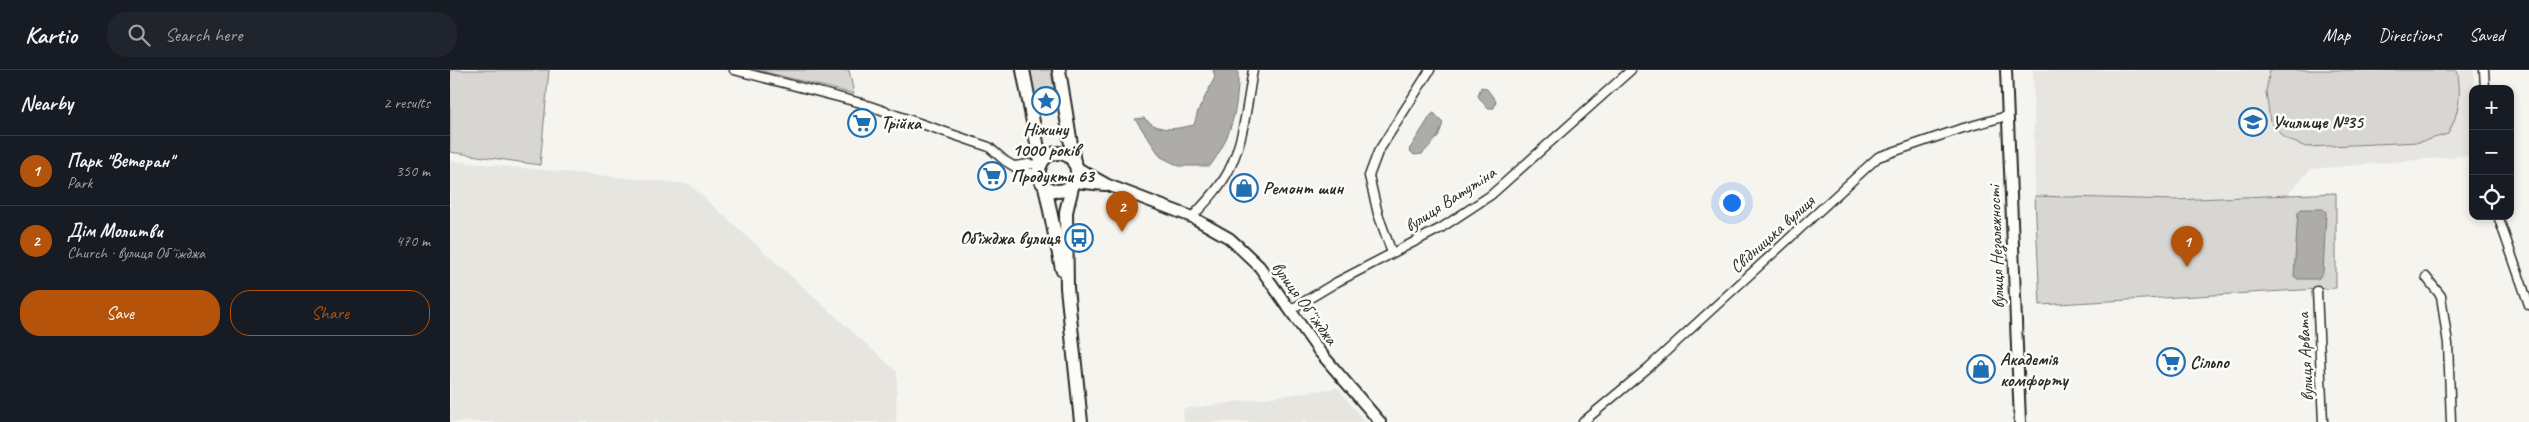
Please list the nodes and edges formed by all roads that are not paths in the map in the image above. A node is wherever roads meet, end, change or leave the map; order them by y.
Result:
1 (734, 70) edge
2 (1023, 70) edge
3 (1059, 70) edge
4 (1252, 70) edge
5 (1430, 70) edge
6 (1631, 70) edge
7 (2006, 70) edge
8 (2484, 70) edge
9 (2485, 85) edge
10 (2007, 116) junction
11 (1075, 165) junction
12 (1041, 172) junction
13 (1073, 183) junction
14 (1108, 185) junction
15 (1192, 217) junction
16 (2499, 220) edge
17 (1392, 253) junction
18 (2426, 277) dead end
19 (1067, 288) junction
20 (2317, 291) dead end
21 (2529, 305) edge
22 (1290, 310) junction
23 (1081, 422) edge
24 (1380, 422) edge
25 (1583, 422) edge
26 (2020, 422) edge
27 (2323, 422) edge
28 (2451, 422) edge

1 - 12 street
2 - 12 main road
3 - 11 main road
4 - 15 street
5 - 17 street
6 - 17 street, вулиця Ватутіна
7 - 10 street, вулиця Незалежності
8 - 9 street
10 - 25 street, Свідницька вулиця
10 - 26 street, вулиця Незалежності
11 - 12 main road
11 - 13 main road
11 - 14 street, вулиця Обʼїжджа
12 - 13 main road
12 - 19 main road
13 - 14 street, вулиця Обʼїжджа
13 - 19 main road
14 - 15 street, вулиця Обʼїжджа
15 - 22 street, вулиця Обʼїжджа
16 - 21 street
17 - 22 street, вулиця Ватутіна
18 - 28 street
19 - 23 main road
20 - 27 street, вулиця Арвата
22 - 24 street, вулиця Обʼїжджа

